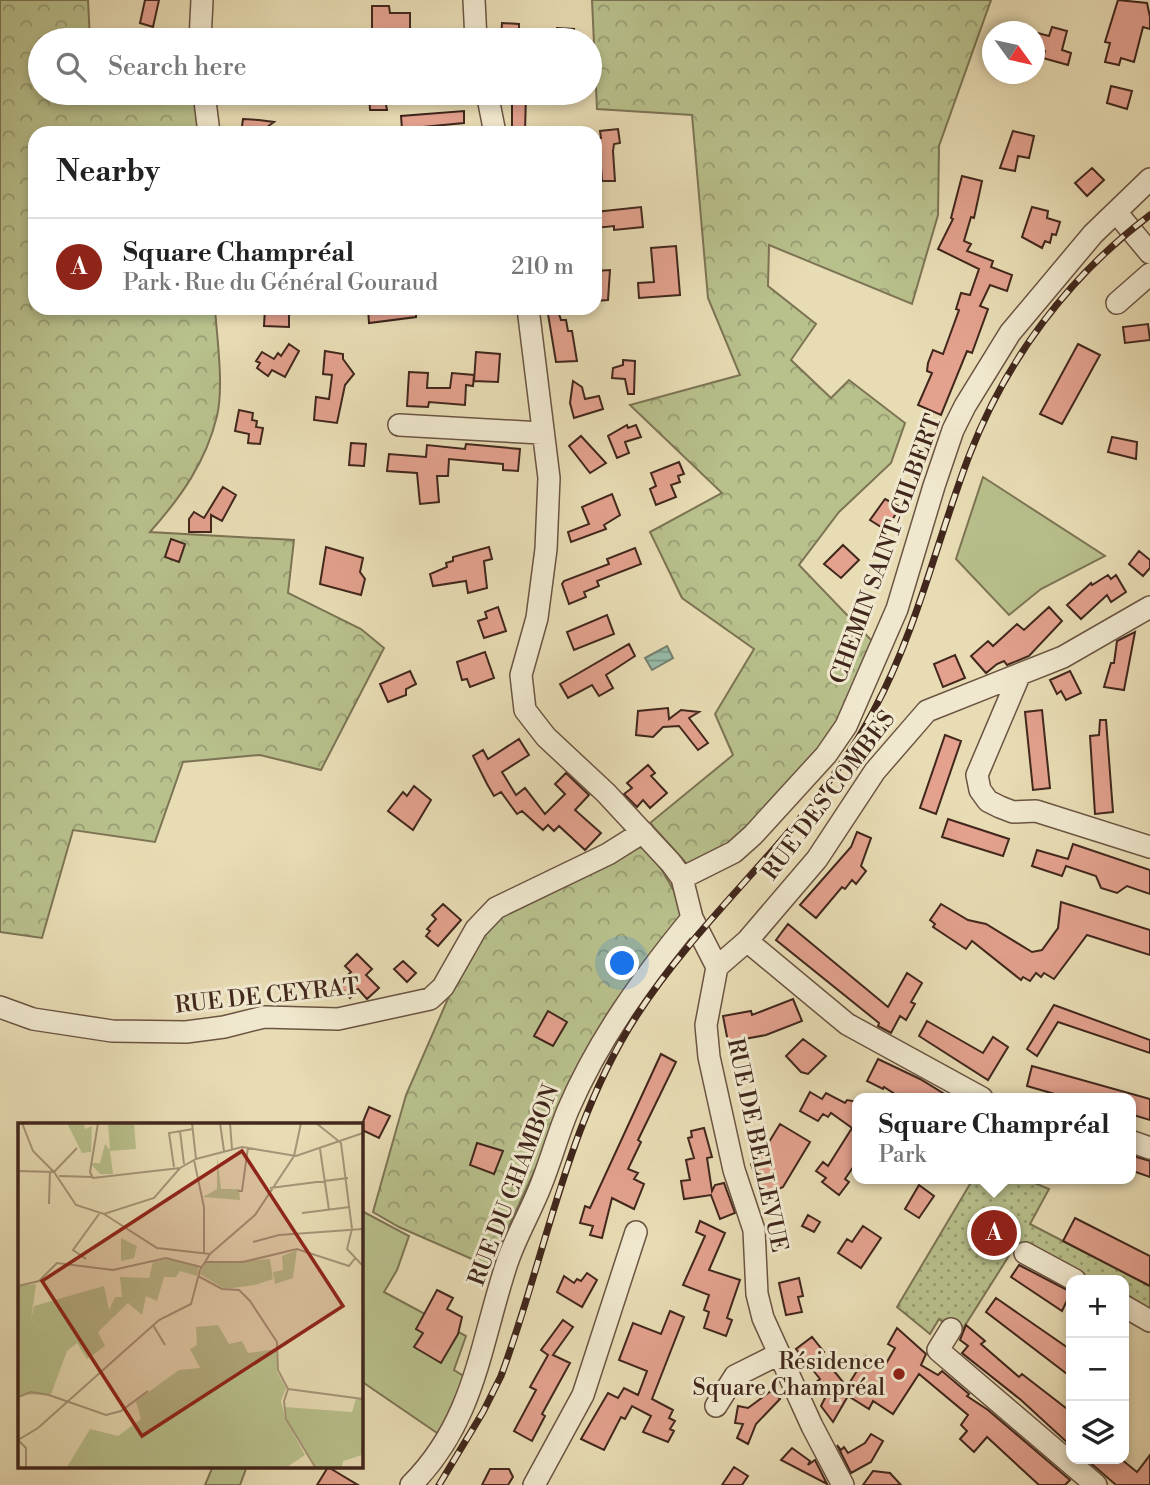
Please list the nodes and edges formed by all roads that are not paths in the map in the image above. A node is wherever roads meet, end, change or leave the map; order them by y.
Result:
1 (202, 0) edge
2 (474, 0) edge
3 (201, 28) edge
4 (475, 28) edge
5 (206, 105) edge
6 (489, 105) edge
7 (208, 126) edge
8 (493, 126) edge
9 (1150, 179) edge
10 (1116, 212) junction
11 (1150, 253) edge
12 (1150, 274) edge
13 (1117, 303) dead end
14 (529, 315) edge
15 (399, 425) dead end
16 (541, 433) junction
17 (1150, 607) edge
18 (1019, 676) junction
19 (643, 832) junction
20 (1150, 847) edge
21 (682, 878) junction
22 (692, 918) junction
23 (747, 941) junction
24 (717, 967) junction
25 (0, 1007) edge
26 (973, 1093) edge
27 (636, 1232) dead end
28 (1025, 1253) dead end
29 (1066, 1275) edge
30 (1129, 1309) edge
31 (1150, 1321) edge
32 (951, 1329) dead end
33 (779, 1354) junction
34 (716, 1406) dead end
35 (411, 1485) edge
36 (534, 1485) edge
37 (843, 1485) edge
38 (1096, 1485) edge

1 - 3 street
2 - 4 street
5 - 7 street
6 - 8 street
9 - 10 street, CHEMIN SAINT-GILBERT
10 - 11 street
10 - 21 street, CHEMIN SAINT-GILBERT
12 - 13 street
14 - 16 street
15 - 16 street
16 - 19 street
17 - 18 street, RUE DES COMBES
18 - 20 street
18 - 23 street, RUE DES COMBES
19 - 21 street
19 - 25 street, RUE DE CEYRAT
21 - 22 street
22 - 24 street
22 - 35 street, RUE DU CHAMBON
23 - 24 street, RUE DES COMBES
23 - 26 street
24 - 33 street, RUE DE BELLEVUE
27 - 36 street
28 - 29 street
30 - 31 street
32 - 38 street
33 - 34 street
33 - 37 street, RUE DE BELLEVUE

